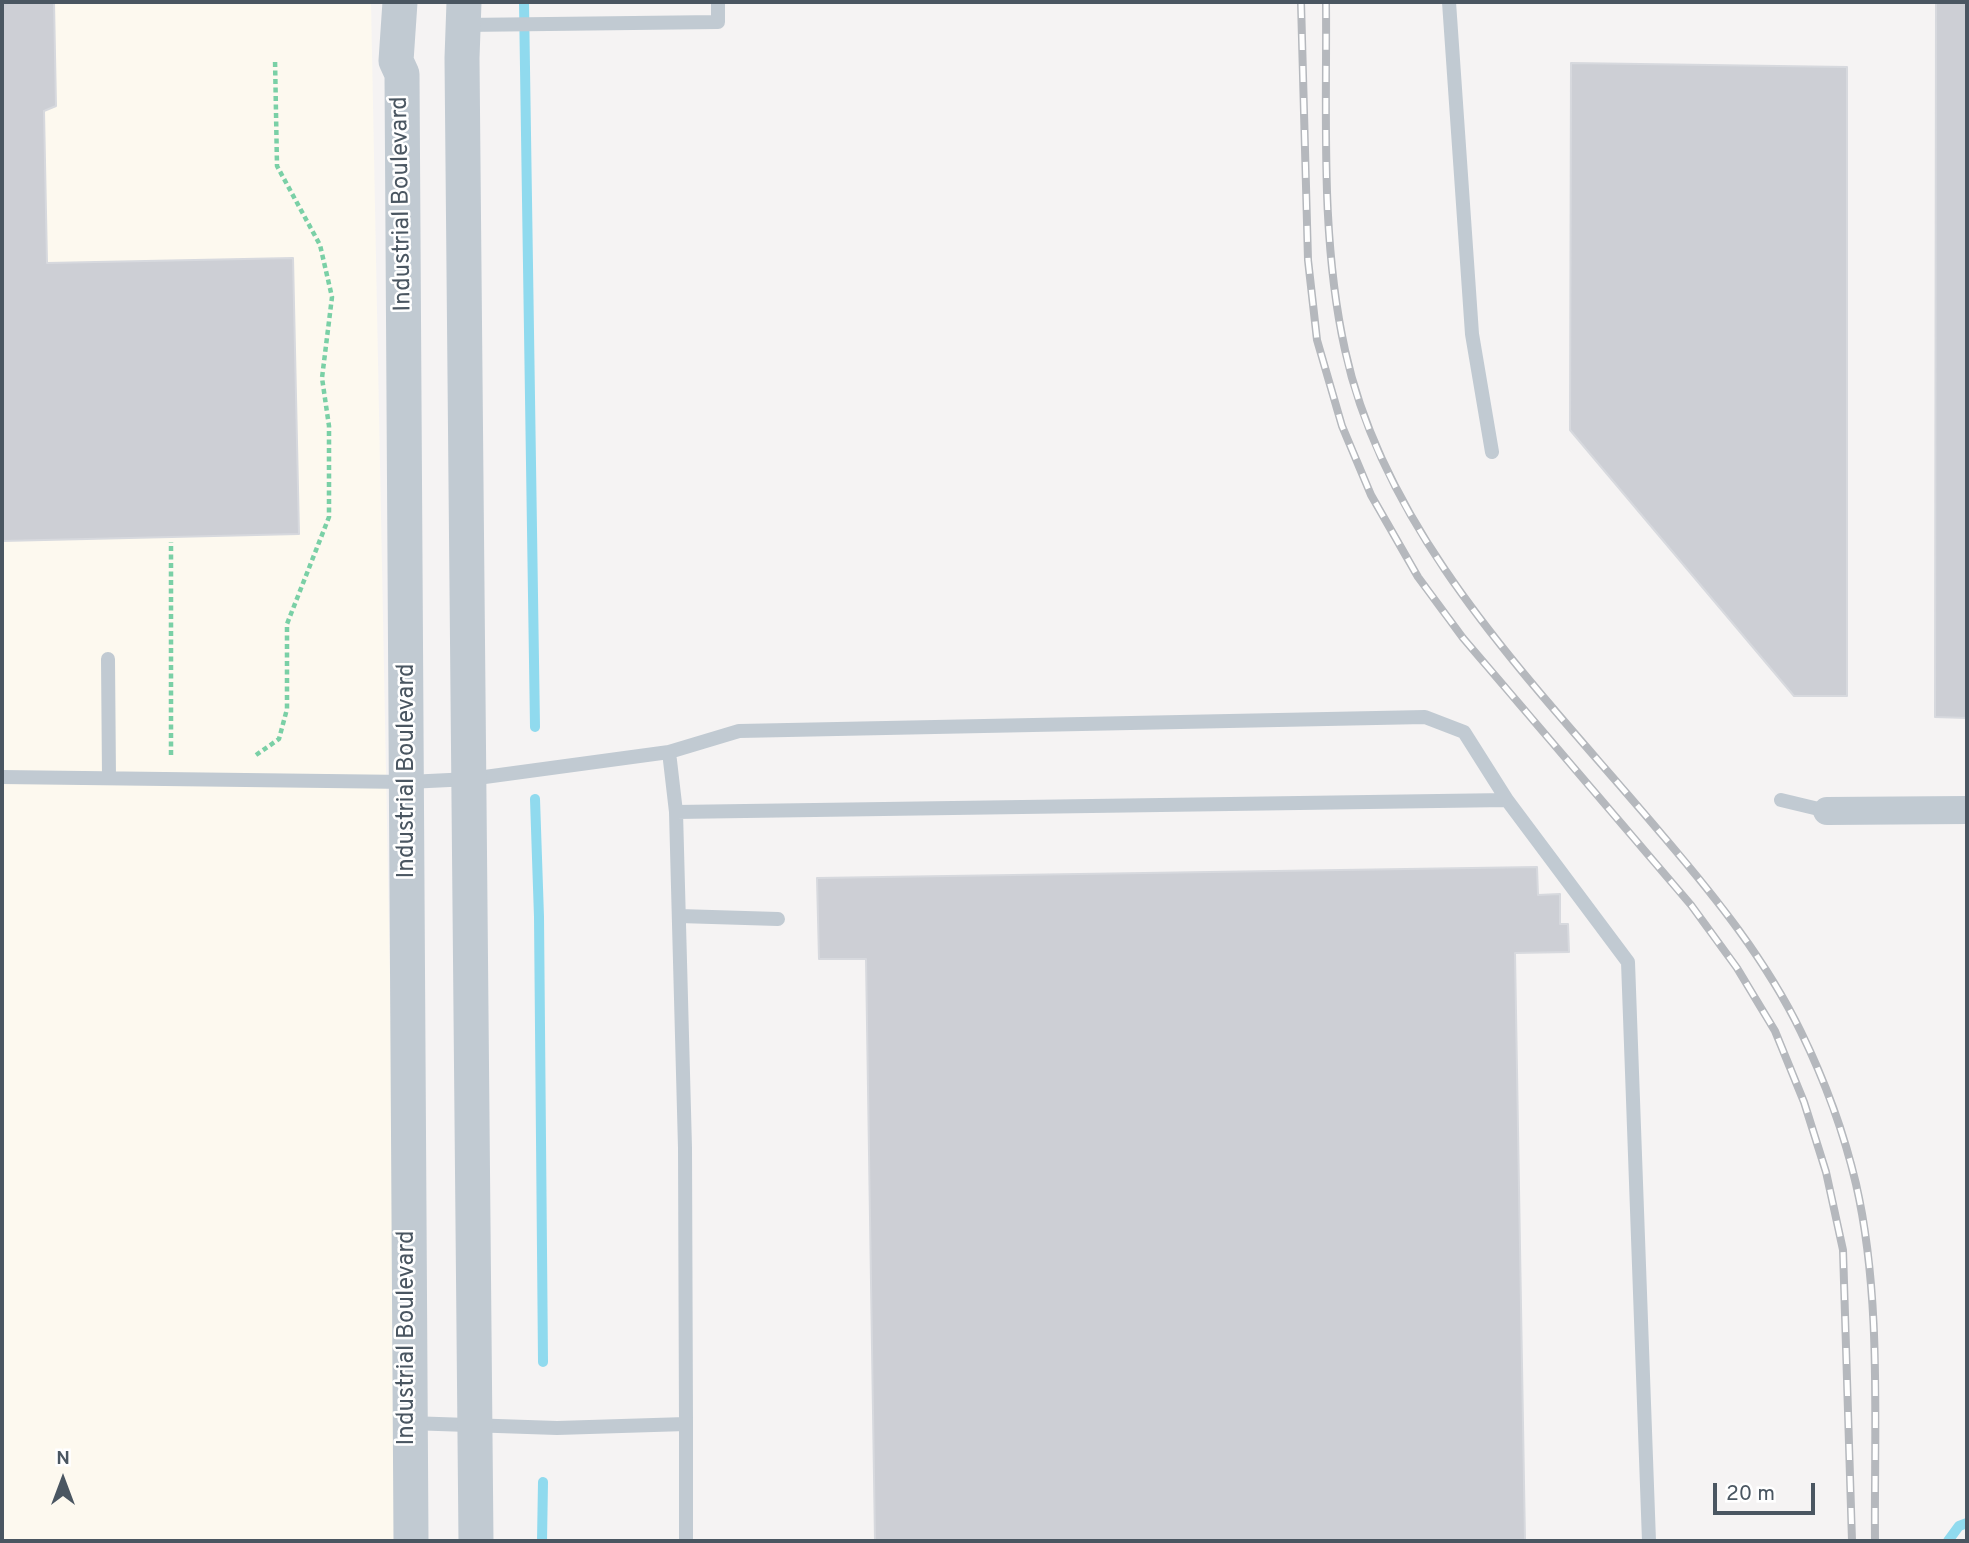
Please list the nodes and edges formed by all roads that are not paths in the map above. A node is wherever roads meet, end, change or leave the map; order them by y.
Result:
1 (400, 2) edge
2 (718, 2) edge
3 (1449, 2) edge
4 (464, 13) edge
5 (1492, 452) dead end
6 (108, 659) dead end
7 (669, 752) junction
8 (2, 777) edge
9 (109, 778) junction
10 (470, 779) junction
11 (408, 782) junction
12 (1507, 800) junction
13 (1781, 800) dead end
14 (1967, 810) edge
15 (1827, 811) joint
16 (676, 812) junction
17 (679, 916) junction
18 (778, 919) dead end
19 (408, 1423) junction
20 (476, 1424) junction
21 (686, 1424) junction
22 (411, 1541) edge
23 (476, 1541) edge
24 (686, 1541) edge
25 (1649, 1541) edge

1 - 11 street, Industrial Boulevard
2 - 4 lane
3 - 5 lane
4 - 10 street
6 - 9 lane
7 - 10 lane
7 - 12 lane
7 - 16 lane
8 - 9 lane
9 - 11 lane
10 - 11 lane
10 - 20 street
11 - 19 street, Industrial Boulevard
12 - 16 lane
12 - 25 lane
13 - 15 lane
14 - 15 street
16 - 17 lane
17 - 18 lane
17 - 21 lane
19 - 20 lane
19 - 22 street, Industrial Boulevard
20 - 21 lane
20 - 23 street
21 - 24 lane

